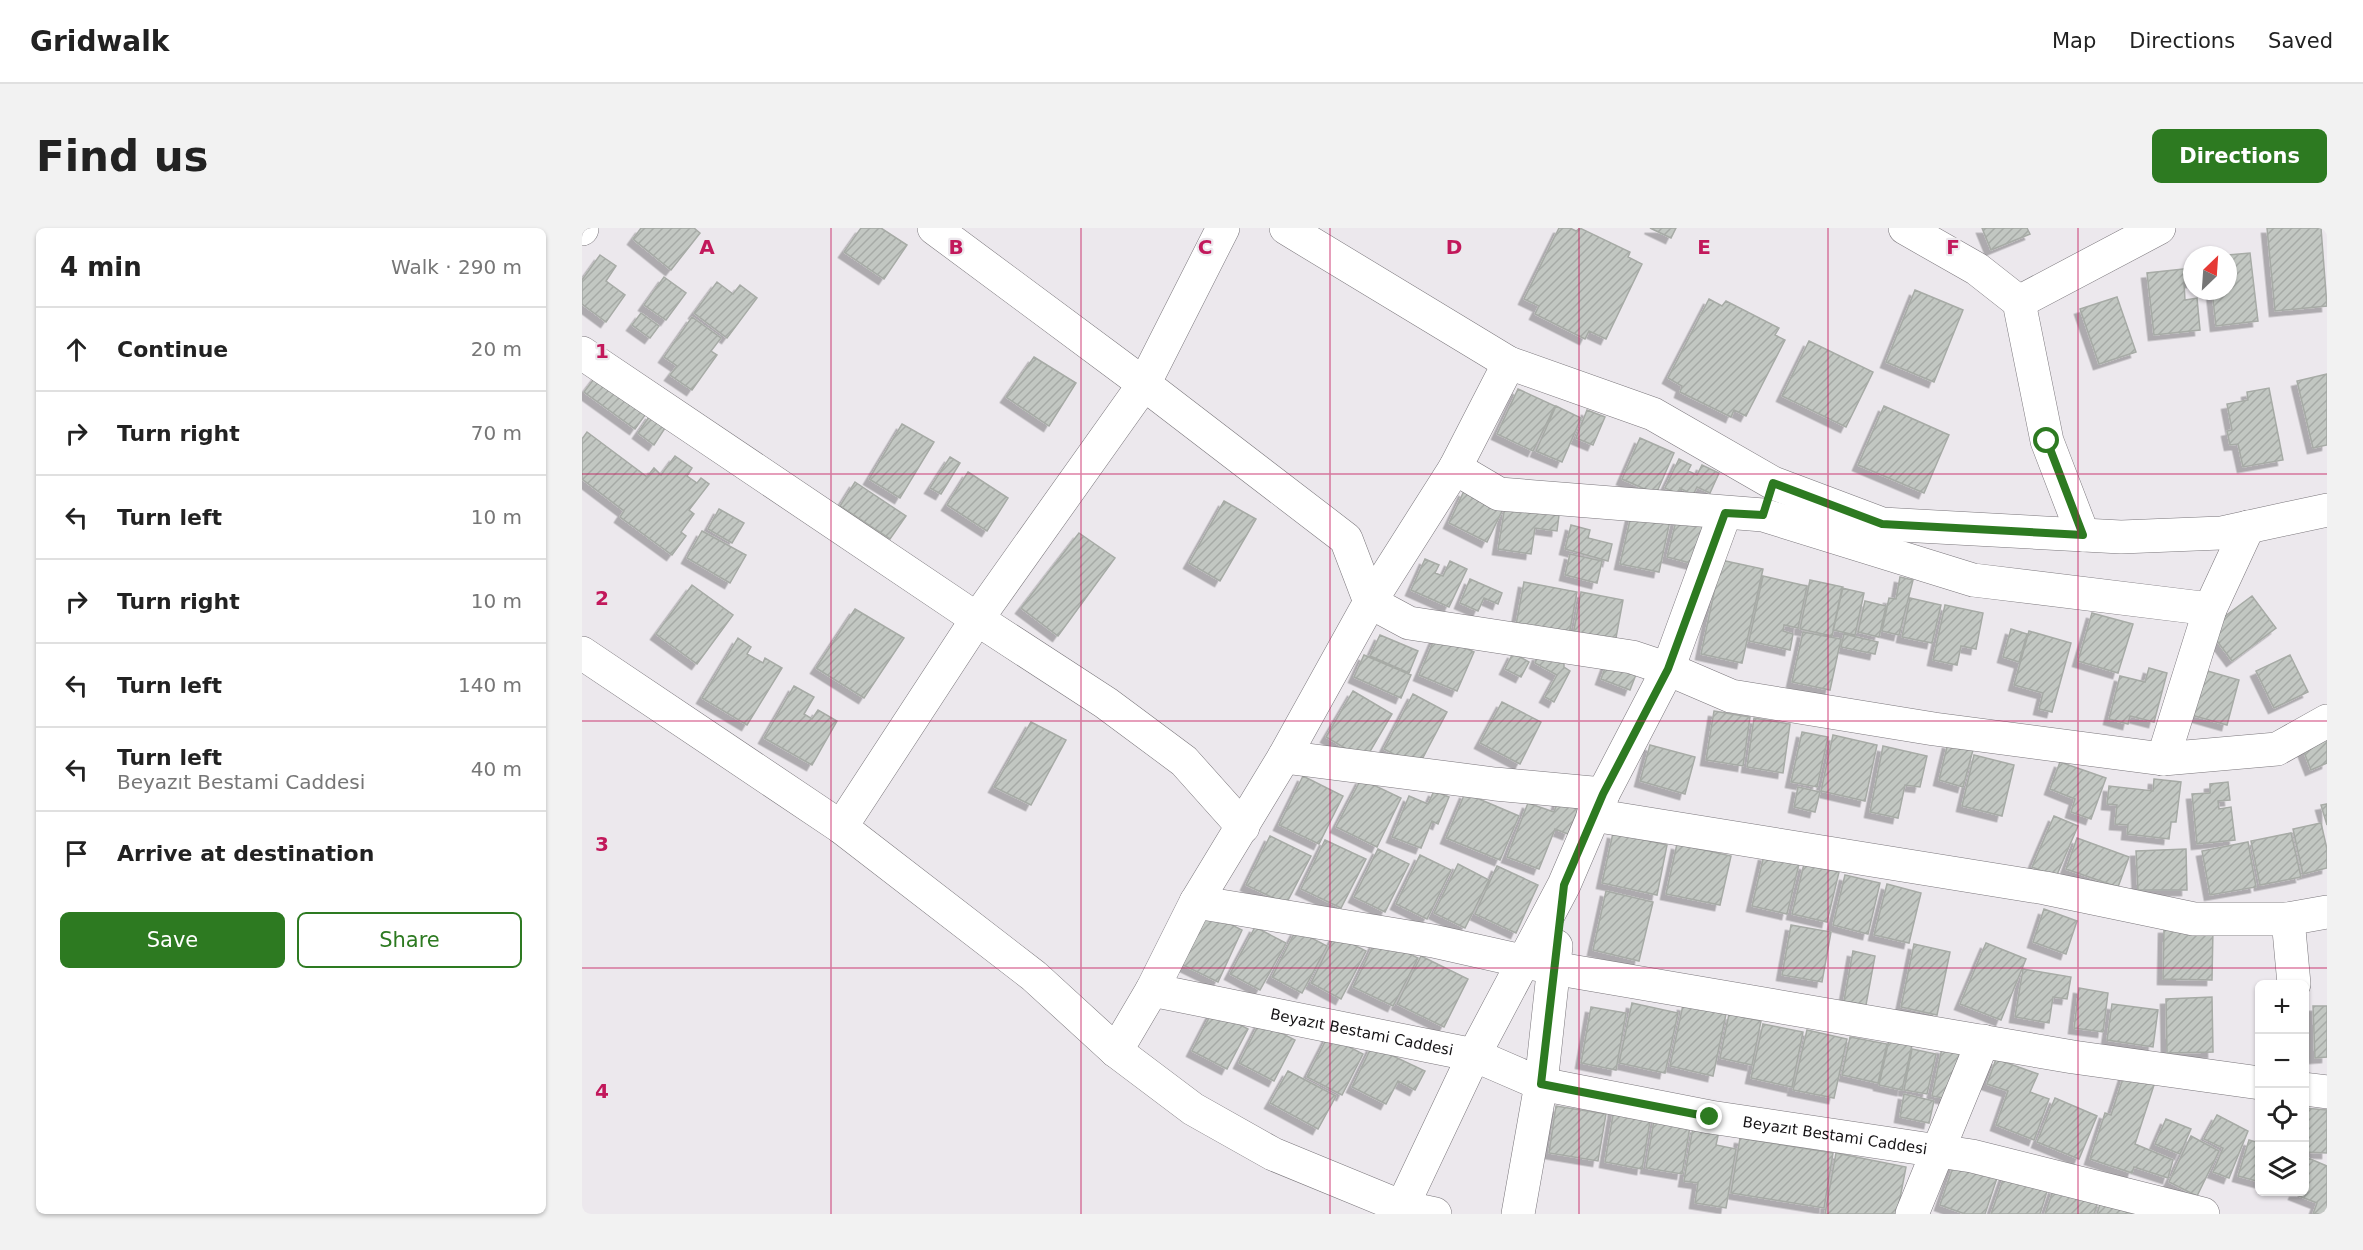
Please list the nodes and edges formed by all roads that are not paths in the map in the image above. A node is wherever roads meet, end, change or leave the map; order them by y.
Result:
1 (934, 228) edge
2 (1223, 228) edge
3 (1286, 228) edge
4 (1905, 228) edge
5 (2159, 228) edge
6 (2019, 302) junction
7 (582, 353) edge
8 (1509, 363) junction
9 (1144, 384) junction
10 (1455, 468) junction
11 (1773, 483) junction
12 (2327, 510) edge
13 (1725, 513) junction
14 (1763, 515) junction
15 (2248, 527) junction
16 (2083, 535) junction
17 (1370, 602) junction
18 (2210, 609) junction
19 (977, 619) junction
20 (582, 653) edge
21 (1668, 669) junction
22 (2327, 721) edge
23 (1284, 757) junction
24 (2163, 759) junction
25 (1598, 804) junction
26 (841, 827) junction
27 (1243, 827) junction
28 (1196, 902) junction
29 (2327, 912) edge
30 (2288, 919) junction
31 (1538, 965) junction
32 (2294, 980) edge
33 (1152, 990) junction
34 (1983, 1041) junction
35 (1116, 1051) junction
36 (1474, 1055) junction
37 (2255, 1082) edge
38 (1541, 1084) junction
39 (2309, 1090) edge
40 (2327, 1092) edge
41 (1938, 1151) junction
42 (1402, 1207) junction
43 (1435, 1214) edge
44 (1518, 1214) edge
45 (1912, 1214) edge
46 (2204, 1214) edge

1 - 9 street
2 - 9 street
3 - 8 street
4 - 6 street
5 - 6 street
6 - 16 street
7 - 19 street
8 - 10 street
8 - 11 street
9 - 17 street
9 - 19 street
10 - 13 street
10 - 17 street
11 - 14 street
11 - 16 street
12 - 15 street
13 - 14 street
13 - 21 street
14 - 18 street
15 - 16 street
15 - 18 street
17 - 21 street
17 - 23 street
18 - 24 street
19 - 26 street
19 - 27 street
20 - 26 street
21 - 24 street
21 - 25 street
22 - 24 street
23 - 25 street
23 - 27 street
25 - 30 street
25 - 31 street
26 - 35 street
27 - 28 street
28 - 31 street
28 - 33 street
29 - 30 street
30 - 32 street
31 - 34 street
31 - 36 street
31 - 38 street
33 - 35 street
33 - 36 street, Beyazıt Bestami Caddesi
34 - 37 street
34 - 41 street
35 - 42 street
36 - 38 street, Beyazıt Bestami Caddesi
36 - 42 street
38 - 41 street, Beyazıt Bestami Caddesi
38 - 44 street
39 - 40 street
41 - 45 street
41 - 46 street, Beyazıt Bestami Caddesi
42 - 43 street

